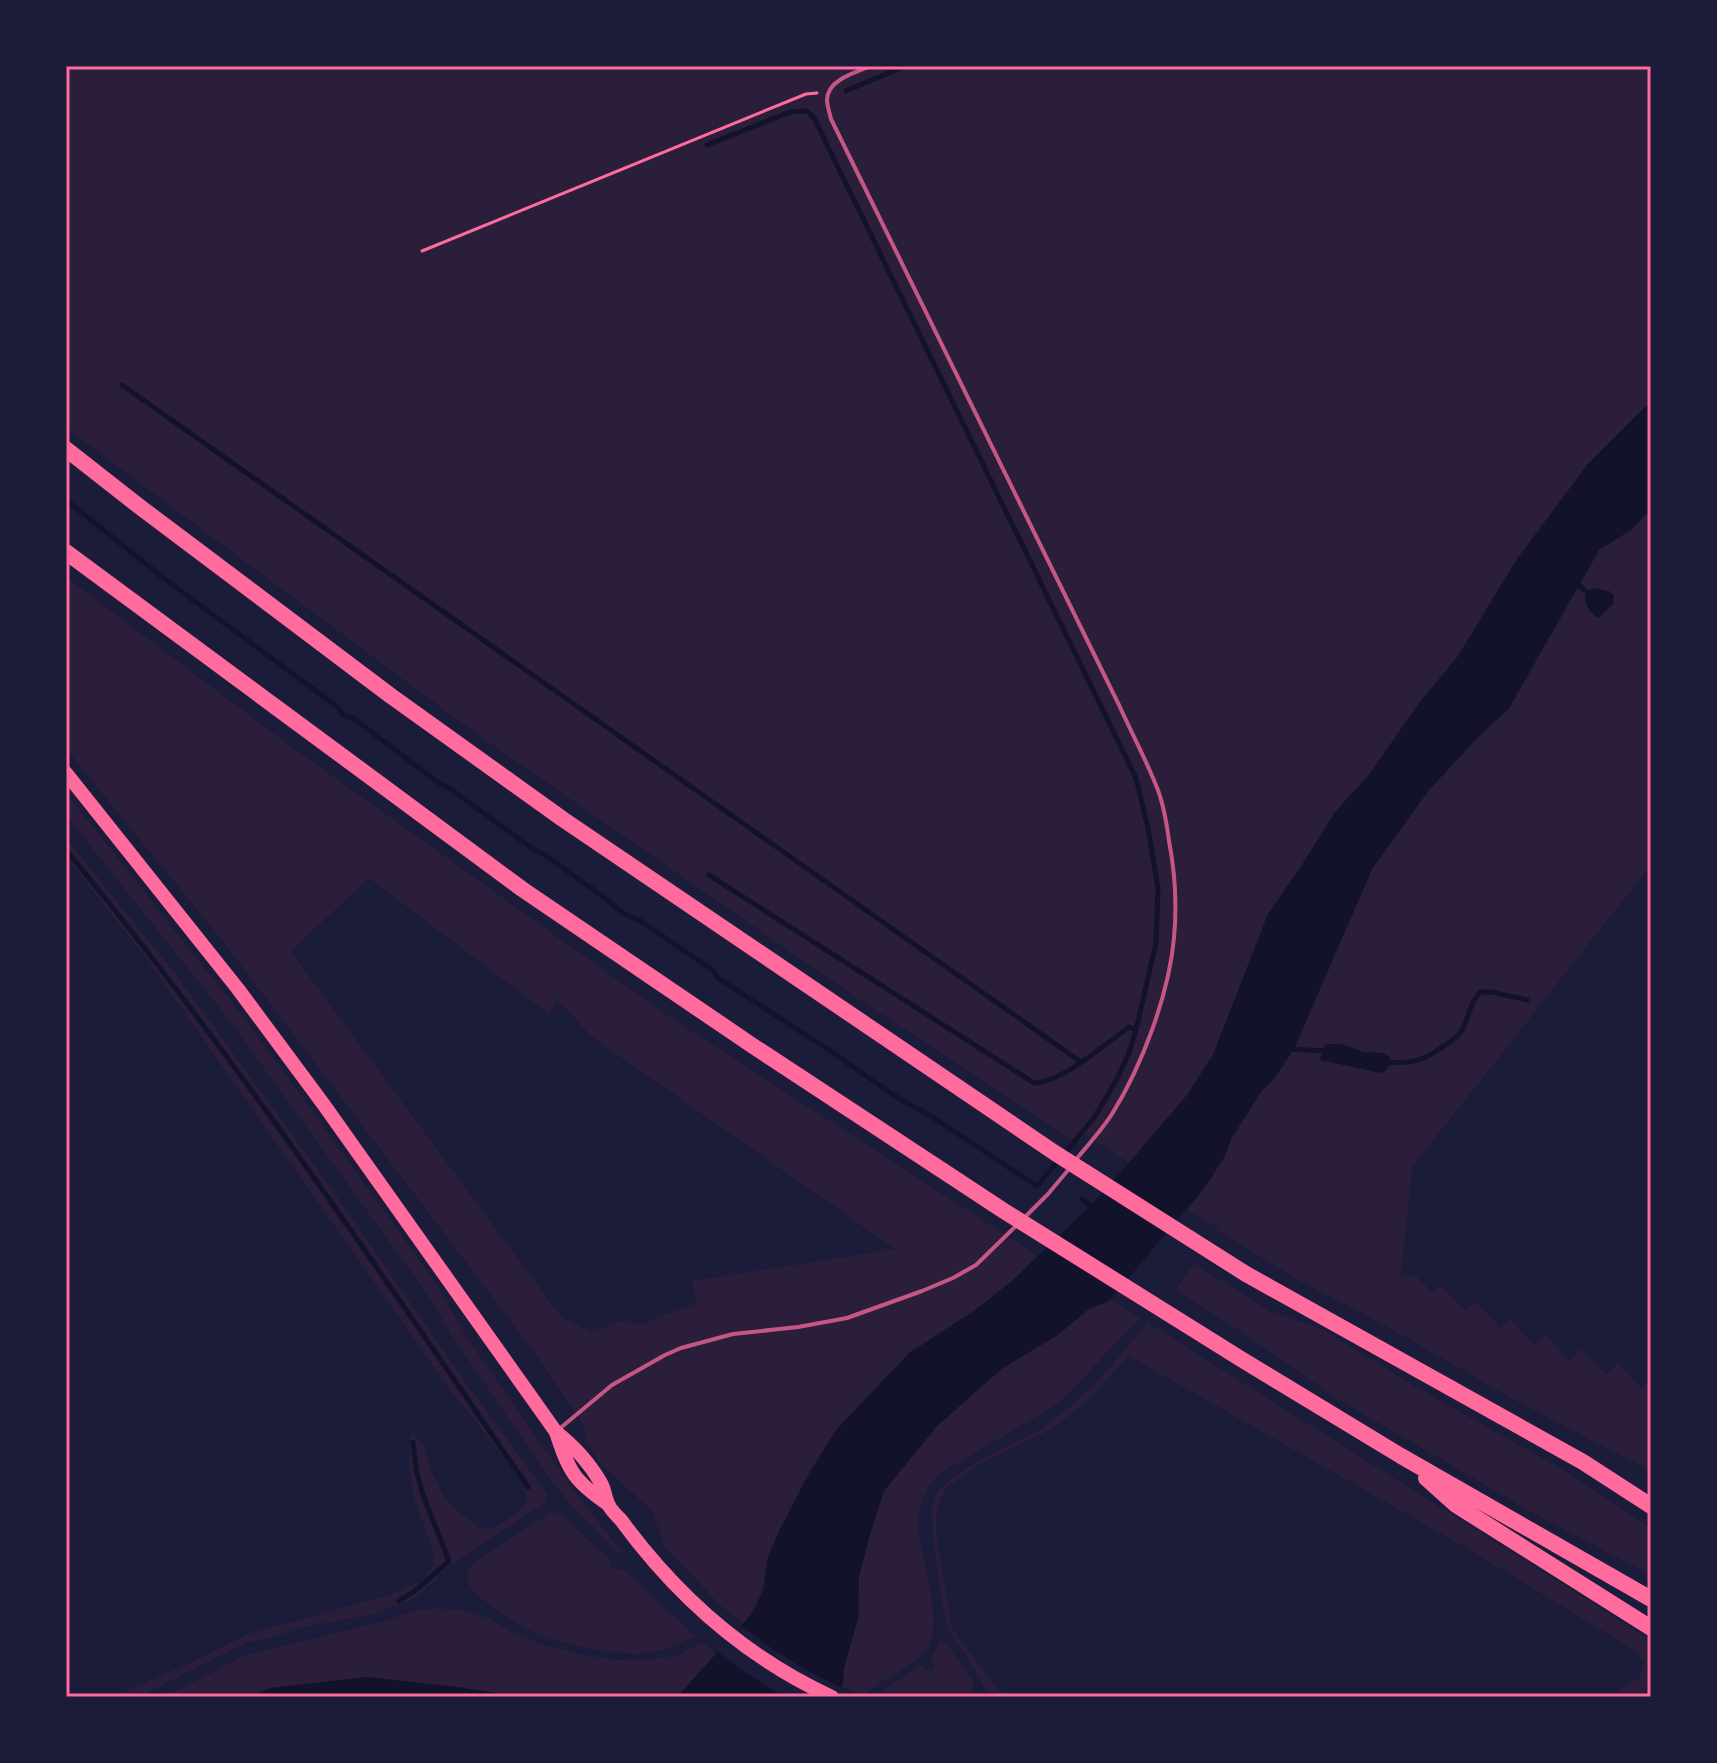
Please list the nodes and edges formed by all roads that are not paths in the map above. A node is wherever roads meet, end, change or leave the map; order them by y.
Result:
1 (871, 66) edge
2 (66, 449) edge
3 (66, 552) edge
4 (66, 773) edge
5 (556, 1432) junction
6 (1401, 1456) junction
7 (1583, 1462) junction
8 (1651, 1492) edge
9 (1651, 1506) edge
10 (1651, 1599) edge
11 (1651, 1628) edge
12 (832, 1697) edge

1 - 5 lane
2 - 7 highway
3 - 6 highway
4 - 5 main road
5 - 12 main road
6 - 10 highway
6 - 11 highway
7 - 8 highway
7 - 9 highway

